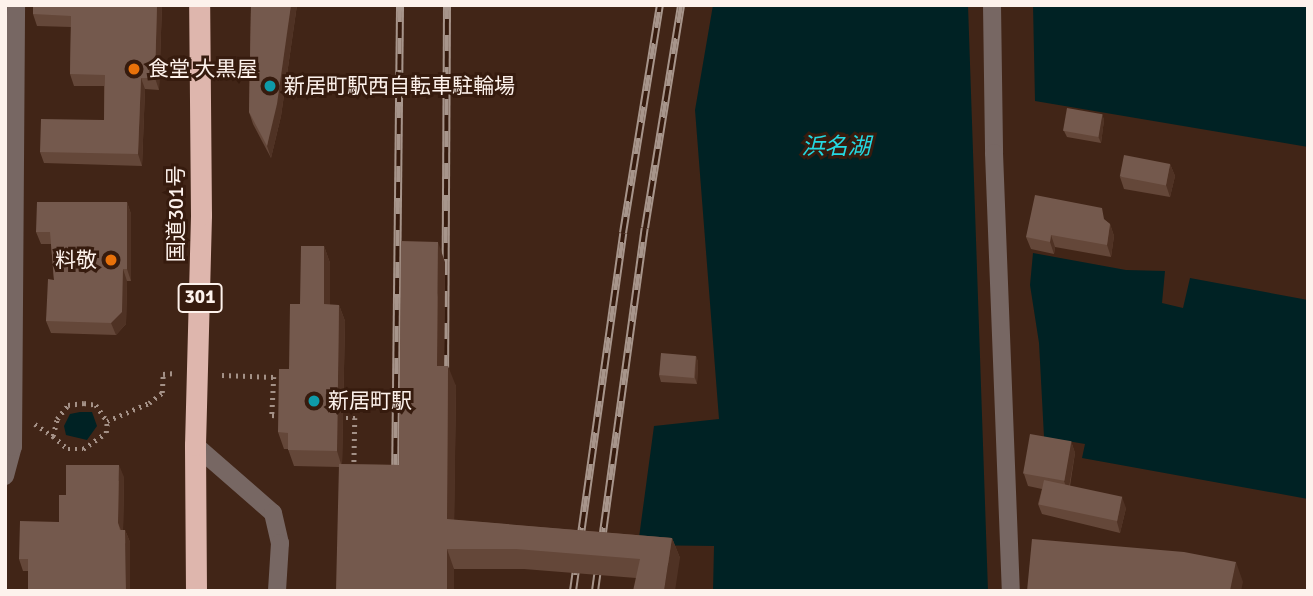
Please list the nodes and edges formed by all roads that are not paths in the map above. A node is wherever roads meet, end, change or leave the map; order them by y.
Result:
1 (16, 5) edge
2 (199, 5) edge
3 (992, 5) edge
4 (11, 33) edge
5 (10, 178) edge
6 (195, 445) junction
7 (5, 477) edge
8 (196, 591) edge
9 (278, 591) edge
10 (1012, 591) edge

1 - 4 street
2 - 6 highway, 国道301号 / 301
3 - 10 street
4 - 5 street
5 - 7 street
6 - 8 highway, 国道301号 / 301
6 - 9 street

